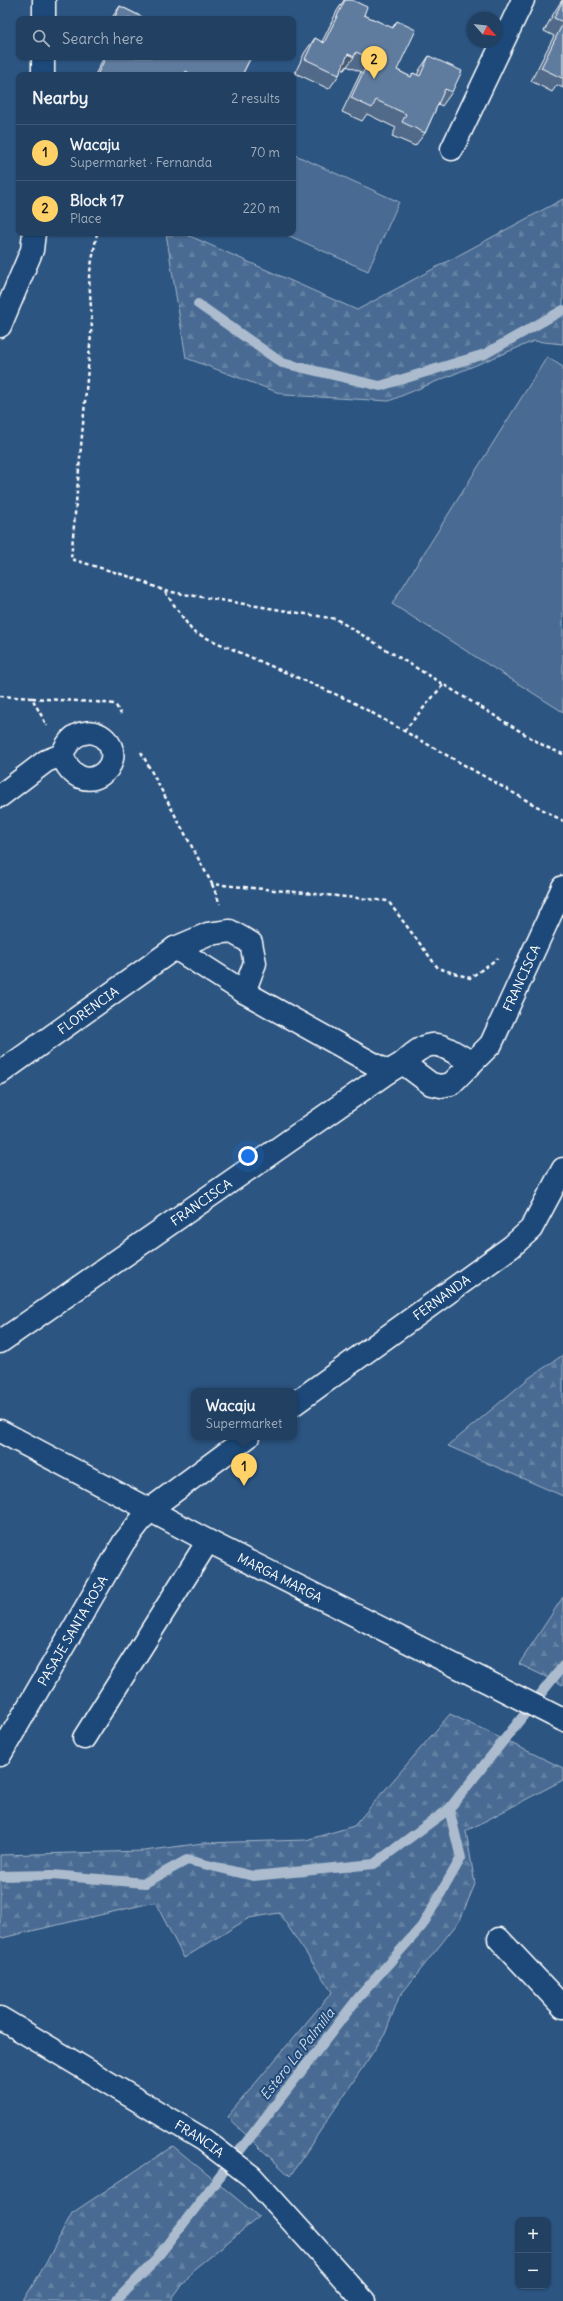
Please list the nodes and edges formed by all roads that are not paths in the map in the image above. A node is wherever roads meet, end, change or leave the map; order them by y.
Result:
1 (44, 0) edge
2 (523, 0) edge
3 (44, 16) edge
4 (43, 60) edge
5 (43, 72) edge
6 (452, 149) dead end
7 (34, 236) edge
8 (0, 326) edge
9 (62, 755) road end
10 (0, 796) edge
11 (563, 887) edge
12 (175, 948) junction
13 (244, 992) junction
14 (472, 1063) junction
15 (396, 1067) junction
16 (0, 1073) edge
17 (563, 1169) edge
18 (0, 1342) edge
19 (297, 1402) edge
20 (0, 1431) edge
21 (244, 1440) edge
22 (148, 1510) junction
23 (208, 1541) junction
24 (563, 1720) edge
25 (84, 1738) dead end
26 (0, 1754) edge
27 (499, 1939) dead end
28 (563, 2007) edge
29 (0, 2018) edge
30 (364, 2301) edge

1 - 3 street
2 - 6 street
4 - 5 street
7 - 8 street
9 - 10 street
11 - 14 street, FRANCISCA
12 - 13 street
12 - 13 street, FLORENCIA
12 - 16 street, FLORENCIA
13 - 15 street
14 - 15 street, FRANCISCA
14 - 15 street, FRANCISCA
15 - 18 street, FRANCISCA
17 - 19 street, FERNANDA
20 - 22 street, MARGA MARGA
21 - 22 street
22 - 23 street, MARGA MARGA
22 - 26 street, PASAJE SANTA ROSA
23 - 24 street, MARGA MARGA
23 - 25 street
27 - 28 street
29 - 30 street, FRANCIA

